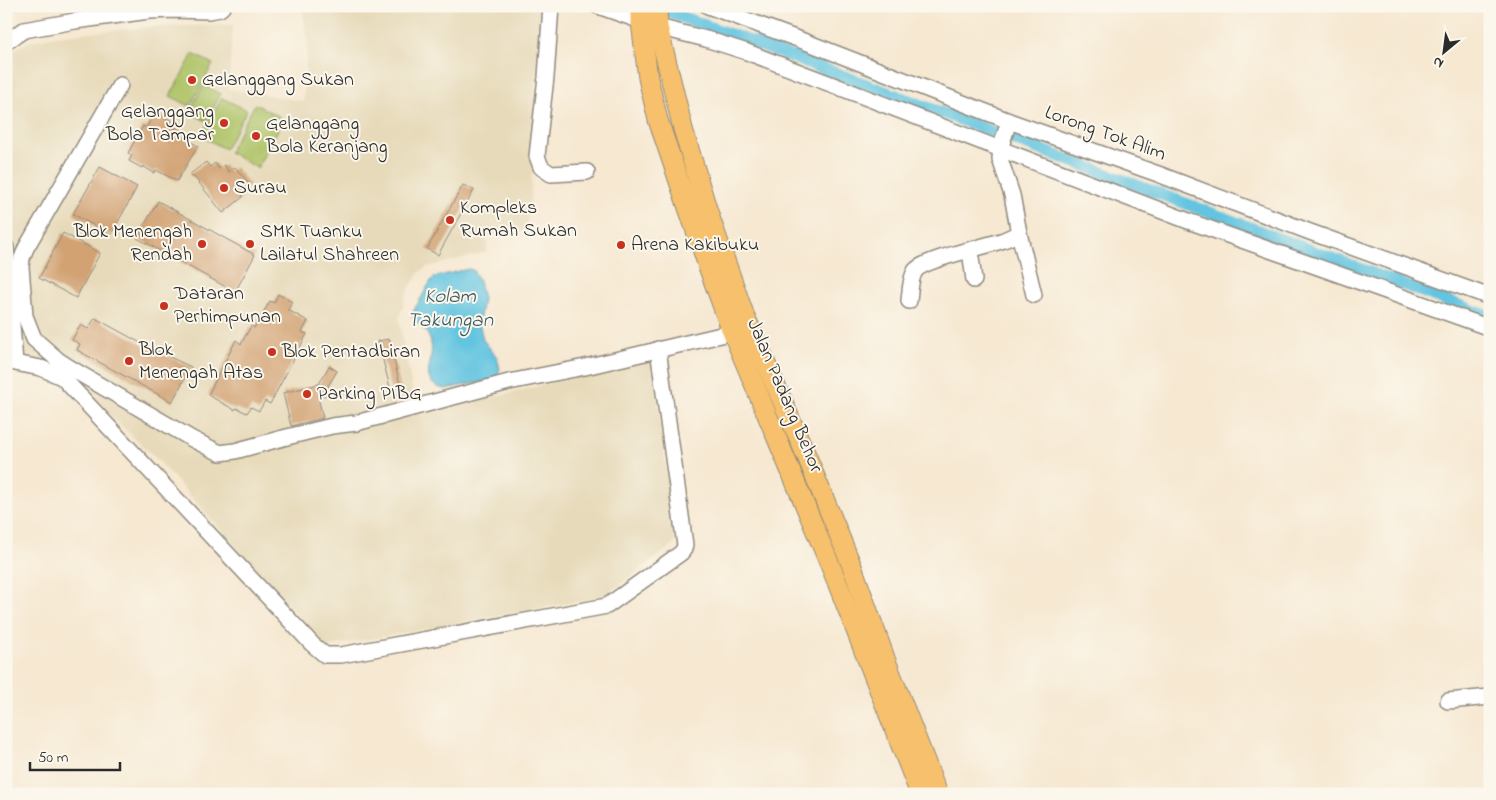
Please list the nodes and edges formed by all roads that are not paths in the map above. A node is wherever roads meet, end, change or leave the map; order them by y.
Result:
1 (223, 6) edge
2 (551, 6) edge
3 (598, 6) edge
4 (708, 6) edge
5 (650, 16) edge
6 (6, 42) edge
7 (120, 85) dead end
8 (1008, 124) junction
9 (1000, 148) junction
10 (587, 172) dead end
11 (1019, 233) junction
12 (6, 247) edge
13 (970, 250) junction
14 (974, 280) dead end
15 (1034, 295) dead end
16 (1490, 298) edge
17 (909, 301) dead end
18 (744, 314) junction
19 (1490, 328) edge
20 (731, 329) junction
21 (658, 349) junction
22 (1490, 697) edge
23 (1448, 701) dead end
24 (920, 794) edge
25 (938, 794) edge

1 - 6 street
2 - 10 street
3 - 5 street
4 - 8 street, Lorong Tok Alim
5 - 9 street
5 - 18 main road, Jalan Padang Behor
5 - 20 main road, Jalan Padang Behor
7 - 21 street
8 - 9 street
8 - 16 street, Lorong Tok Alim
9 - 11 street
9 - 19 street
11 - 13 street
11 - 15 street
12 - 21 street
13 - 14 street
13 - 17 street
18 - 20 main road
18 - 25 main road, Jalan Padang Behor
20 - 21 street
20 - 24 main road, Jalan Padang Behor
22 - 23 street

